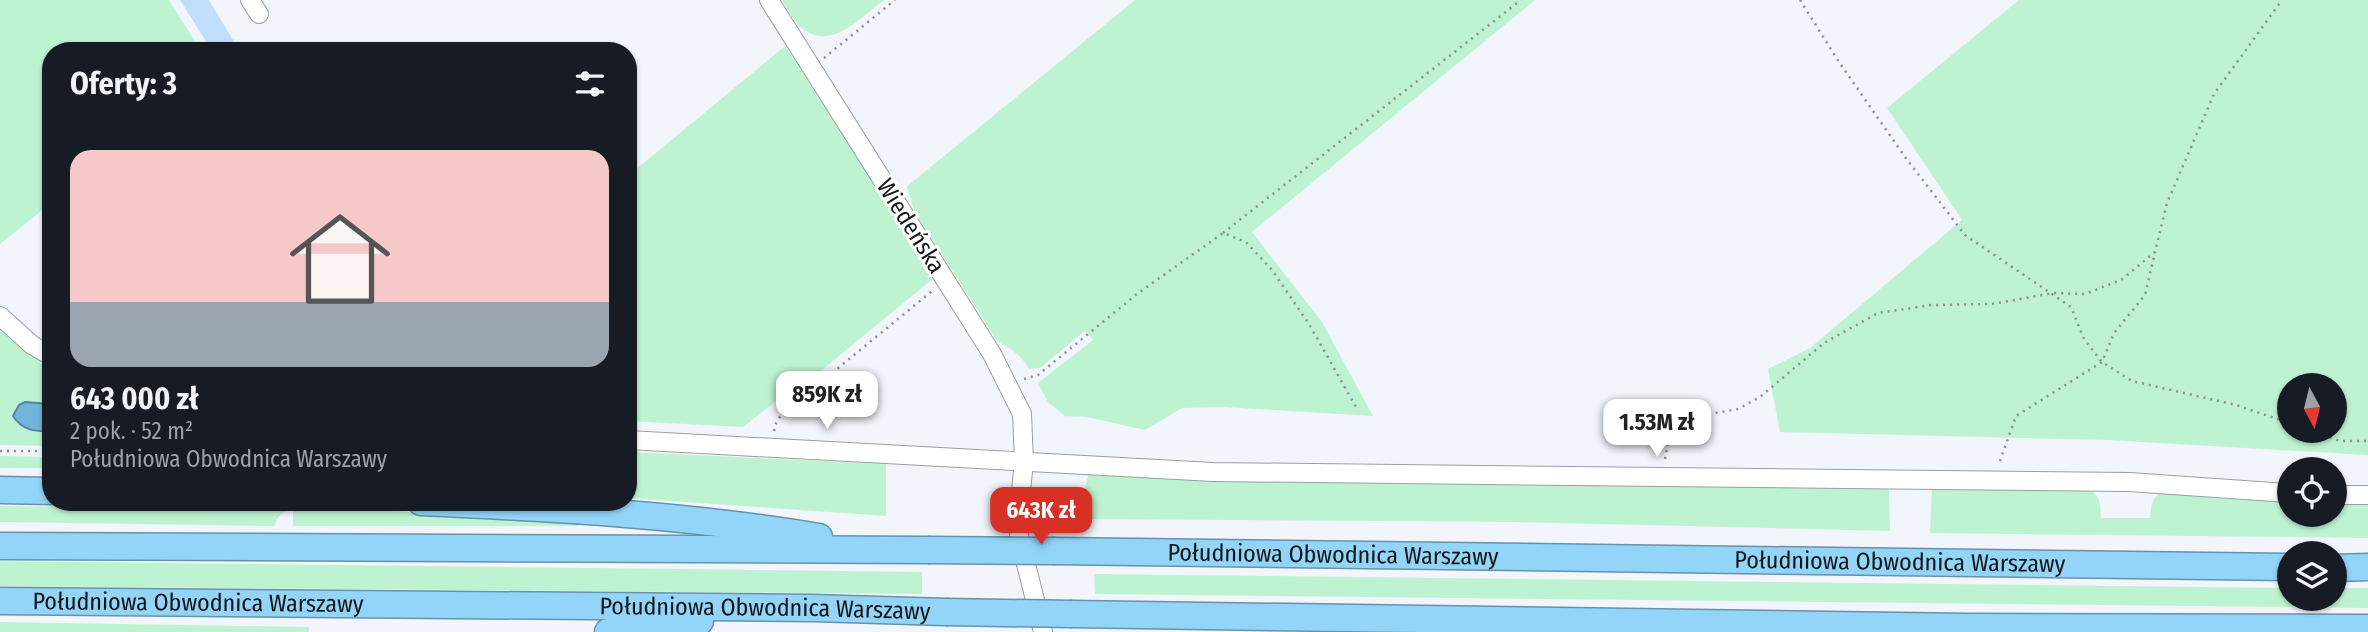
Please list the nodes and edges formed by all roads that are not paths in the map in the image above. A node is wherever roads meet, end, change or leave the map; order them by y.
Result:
1 (769, 0) edge
2 (0, 316) edge
3 (42, 351) edge
4 (637, 440) edge
5 (1024, 462) junction
6 (0, 490) edge
7 (42, 491) edge
8 (2277, 492) edge
9 (2347, 495) edge
10 (2368, 495) edge
11 (589, 511) edge
12 (0, 546) edge
13 (897, 549) junction
14 (2277, 567) edge
15 (2368, 567) edge
16 (2347, 568) edge
17 (0, 601) edge
18 (813, 608) junction
19 (2368, 628) edge
20 (608, 632) edge
21 (1043, 632) edge

1 - 5 street, Wiedeńska
2 - 3 street
4 - 5 street
5 - 8 street
5 - 21 street, Wiedeńska
6 - 7 highway
9 - 10 street
11 - 13 highway
12 - 13 highway, Południowa Obwodnica Warszawy
13 - 14 highway, Południowa Obwodnica Warszawy, bridge
15 - 16 highway
17 - 18 highway, Południowa Obwodnica Warszawy
18 - 19 highway, Południowa Obwodnica Warszawy, bridge
18 - 20 highway

